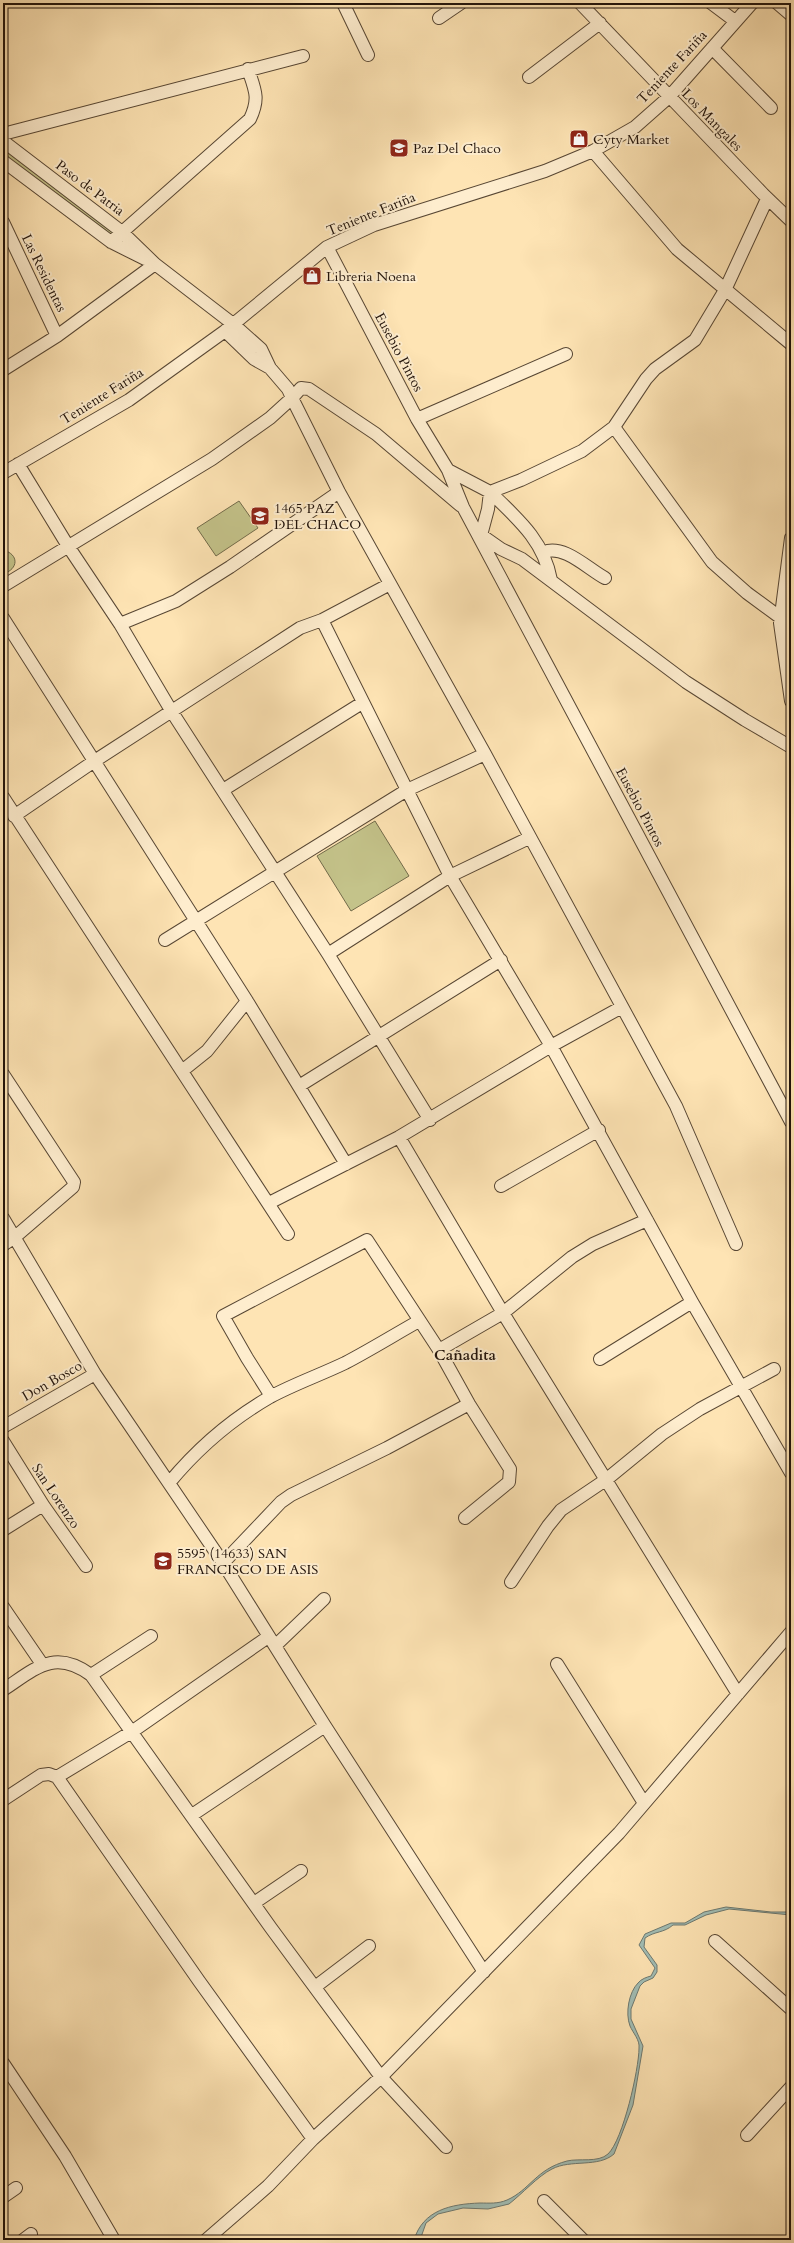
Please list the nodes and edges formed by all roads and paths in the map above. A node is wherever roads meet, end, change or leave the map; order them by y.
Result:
1 (343, 3) edge
2 (461, 3) edge
3 (580, 3) edge
4 (711, 3) edge
5 (752, 3) edge
6 (777, 3) edge
7 (791, 15) edge
8 (438, 18) dead end
9 (735, 21) junction
10 (600, 23) junction
11 (712, 48) junction
12 (368, 55) dead end
13 (303, 56) dead end
14 (248, 69) junction
15 (529, 77) dead end
16 (669, 97) junction
17 (770, 108) dead end
18 (3, 134) edge
19 (3, 141) edge
20 (593, 151) junction
21 (3, 161) edge
22 (767, 198) junction
23 (791, 221) edge
24 (3, 222) edge
25 (122, 232) junction
26 (111, 242) junction
27 (327, 247) junction
28 (155, 264) junction
29 (725, 290) junction
30 (229, 327) junction
31 (57, 336) junction
32 (791, 344) edge
33 (566, 354) dead end
34 (3, 370) edge
35 (292, 398) junction
36 (417, 419) junction
37 (614, 427) junction
38 (18, 464) junction
39 (448, 470) junction
40 (3, 472) edge
41 (339, 492) junction
42 (490, 492) junction
43 (463, 507) junction
44 (480, 537) junction
45 (791, 538) edge
46 (68, 546) junction
47 (544, 552) junction
48 (605, 578) dead end
49 (551, 580) junction
50 (390, 584) junction
51 (3, 586) edge
52 (3, 618) edge
53 (781, 618) junction
54 (322, 620) junction
55 (120, 624) junction
56 (791, 700) edge
57 (362, 702) junction
58 (172, 712) junction
59 (791, 747) edge
60 (485, 754) junction
61 (93, 762) junction
62 (223, 790) junction
63 (407, 790) junction
64 (3, 797) edge
65 (14, 816) junction
66 (529, 838) junction
67 (274, 873) junction
68 (450, 876) junction
69 (195, 922) junction
70 (165, 940) dead end
71 (328, 954) junction
72 (501, 960) junction
73 (247, 1001) junction
74 (622, 1007) junction
75 (379, 1037) junction
76 (551, 1046) junction
77 (182, 1071) junction
78 (3, 1074) edge
79 (299, 1086) junction
80 (430, 1120) junction
81 (791, 1122) edge
82 (599, 1130) junction
83 (399, 1137) junction
84 (346, 1164) junction
85 (501, 1186) dead end
86 (269, 1203) junction
87 (3, 1218) edge
88 (648, 1220) junction
89 (288, 1234) dead end
90 (15, 1237) junction
91 (736, 1244) dead end
92 (3, 1245) edge
93 (692, 1302) junction
94 (503, 1313) junction
95 (419, 1321) junction
96 (439, 1350) junction
97 (600, 1359) dead end
98 (774, 1370) dead end
99 (95, 1374) junction
100 (742, 1386) junction
101 (272, 1396) junction
102 (469, 1404) junction
103 (3, 1427) edge
104 (3, 1441) edge
105 (791, 1473) edge
106 (607, 1479) junction
107 (169, 1483) junction
108 (43, 1505) junction
109 (465, 1518) dead end
110 (3, 1530) edge
111 (223, 1564) junction
112 (86, 1566) dead end
113 (511, 1582) dead end
114 (324, 1598) dead end
115 (3, 1607) edge
116 (791, 1632) edge
117 (151, 1636) dead end
118 (272, 1642) junction
119 (42, 1664) junction
120 (557, 1664) dead end
121 (91, 1675) junction
122 (3, 1690) edge
123 (738, 1694) junction
124 (324, 1726) junction
125 (133, 1731) junction
126 (57, 1777) junction
127 (3, 1800) edge
128 (644, 1803) junction
129 (192, 1815) junction
130 (301, 1871) dead end
131 (254, 1903) junction
132 (715, 1941) dead end
133 (369, 1946) dead end
134 (484, 1972) junction
135 (315, 1987) junction
136 (791, 2009) edge
137 (3, 2063) edge
138 (381, 2077) junction
139 (791, 2087) edge
140 (747, 2135) dead end
141 (313, 2139) junction
142 (446, 2147) dead end
143 (16, 2188) dead end
144 (3, 2197) edge
145 (544, 2201) dead end
146 (114, 2240) edge
147 (206, 2240) edge
148 (583, 2240) edge

1 - 12 street
2 - 8 street
3 - 10 street, Los Mangales
4 - 9 street
5 - 9 street, Teniente Fariña
6 - 7 street
9 - 11 street, Teniente Fariña
10 - 15 street
10 - 16 street, Los Mangales
11 - 16 street, Teniente Fariña
11 - 17 street
13 - 14 street
14 - 18 street
14 - 25 street
16 - 20 street, Teniente Fariña
16 - 22 street, Los Mangales
19 - 25 street, Paso de Patria
20 - 27 street, Teniente Fariña
20 - 29 street
21 - 26 street, Paso de Patria
22 - 23 street, Los Mangales
22 - 29 street
24 - 31 street, Las Residentas
25 - 26 street
25 - 28 street, Paso de Patria
26 - 28 street, Paso de Patria
27 - 30 street, Teniente Fariña
27 - 36 street, Eusebio Pintos
28 - 30 street, Paso de Patria
28 - 31 street
29 - 32 street
29 - 37 street
30 - 35 street, Paso de Patria
30 - 38 street, Teniente Fariña
31 - 34 street
33 - 36 street
35 - 41 street, Paso de Patria
35 - 43 street
35 - 46 street
36 - 39 street, Eusebio Pintos
37 - 42 street
37 - 53 street
38 - 40 street, Teniente Fariña
38 - 46 street
39 - 42 street
39 - 43 street, Eusebio Pintos
41 - 50 street, Paso de Patria
41 - 55 street
42 - 44 street
42 - 47 street
43 - 44 street, Eusebio Pintos
44 - 49 street
44 - 81 street, Eusebio Pintos
45 - 53 street
46 - 51 street
46 - 55 street
47 - 48 street
47 - 49 street
49 - 59 street
50 - 54 street
50 - 60 street, Paso de Patria
52 - 61 street
53 - 56 street
54 - 57 street
54 - 58 street
55 - 58 street
57 - 62 street
57 - 63 street
58 - 61 street
58 - 62 street
60 - 63 street
60 - 66 street, Paso de Patria
61 - 65 street
61 - 69 street
62 - 67 street
63 - 67 street
63 - 68 street
64 - 65 street
65 - 77 street
66 - 68 street
66 - 74 street, Paso de Patria
67 - 69 street
67 - 71 street
68 - 71 street
68 - 72 street
69 - 70 street
69 - 73 street
71 - 75 street
72 - 75 street
72 - 76 street
73 - 77 street
73 - 79 street
74 - 76 street
74 - 91 street, Paso de Patria
75 - 79 street
75 - 80 street
76 - 80 street
76 - 82 street
77 - 86 street
78 - 90 street
79 - 84 street
80 - 83 street
82 - 85 street
82 - 88 street
83 - 84 street
83 - 94 street
84 - 86 street
86 - 89 street
87 - 90 street
88 - 93 street
88 - 94 street
90 - 92 street
90 - 99 street
93 - 97 street
93 - 100 street
94 - 96 street
94 - 106 street
95 - 96 street
95 - 101 street
95 - 101 street
96 - 102 street
98 - 100 street
99 - 103 street, Don Bosco
99 - 107 street
100 - 105 street
100 - 106 street
101 - 107 street
102 - 109 street
102 - 111 street
104 - 108 street, San Lorenzo
106 - 113 street
106 - 123 street
107 - 111 street
108 - 110 street
108 - 112 street, San Lorenzo
111 - 118 street
114 - 118 street
115 - 119 street
116 - 123 street
117 - 121 street
118 - 124 street
118 - 125 street
119 - 121 street
119 - 122 street
120 - 128 street
121 - 125 street
123 - 128 street
124 - 129 street
124 - 134 street
125 - 126 street
125 - 129 street
126 - 127 street
126 - 141 street
128 - 134 street
129 - 131 street
130 - 131 street
131 - 135 street
132 - 136 street
133 - 135 street
134 - 138 street
135 - 138 street
137 - 146 street
138 - 141 street
138 - 142 street
139 - 140 street
141 - 147 street
143 - 144 street
145 - 148 street

